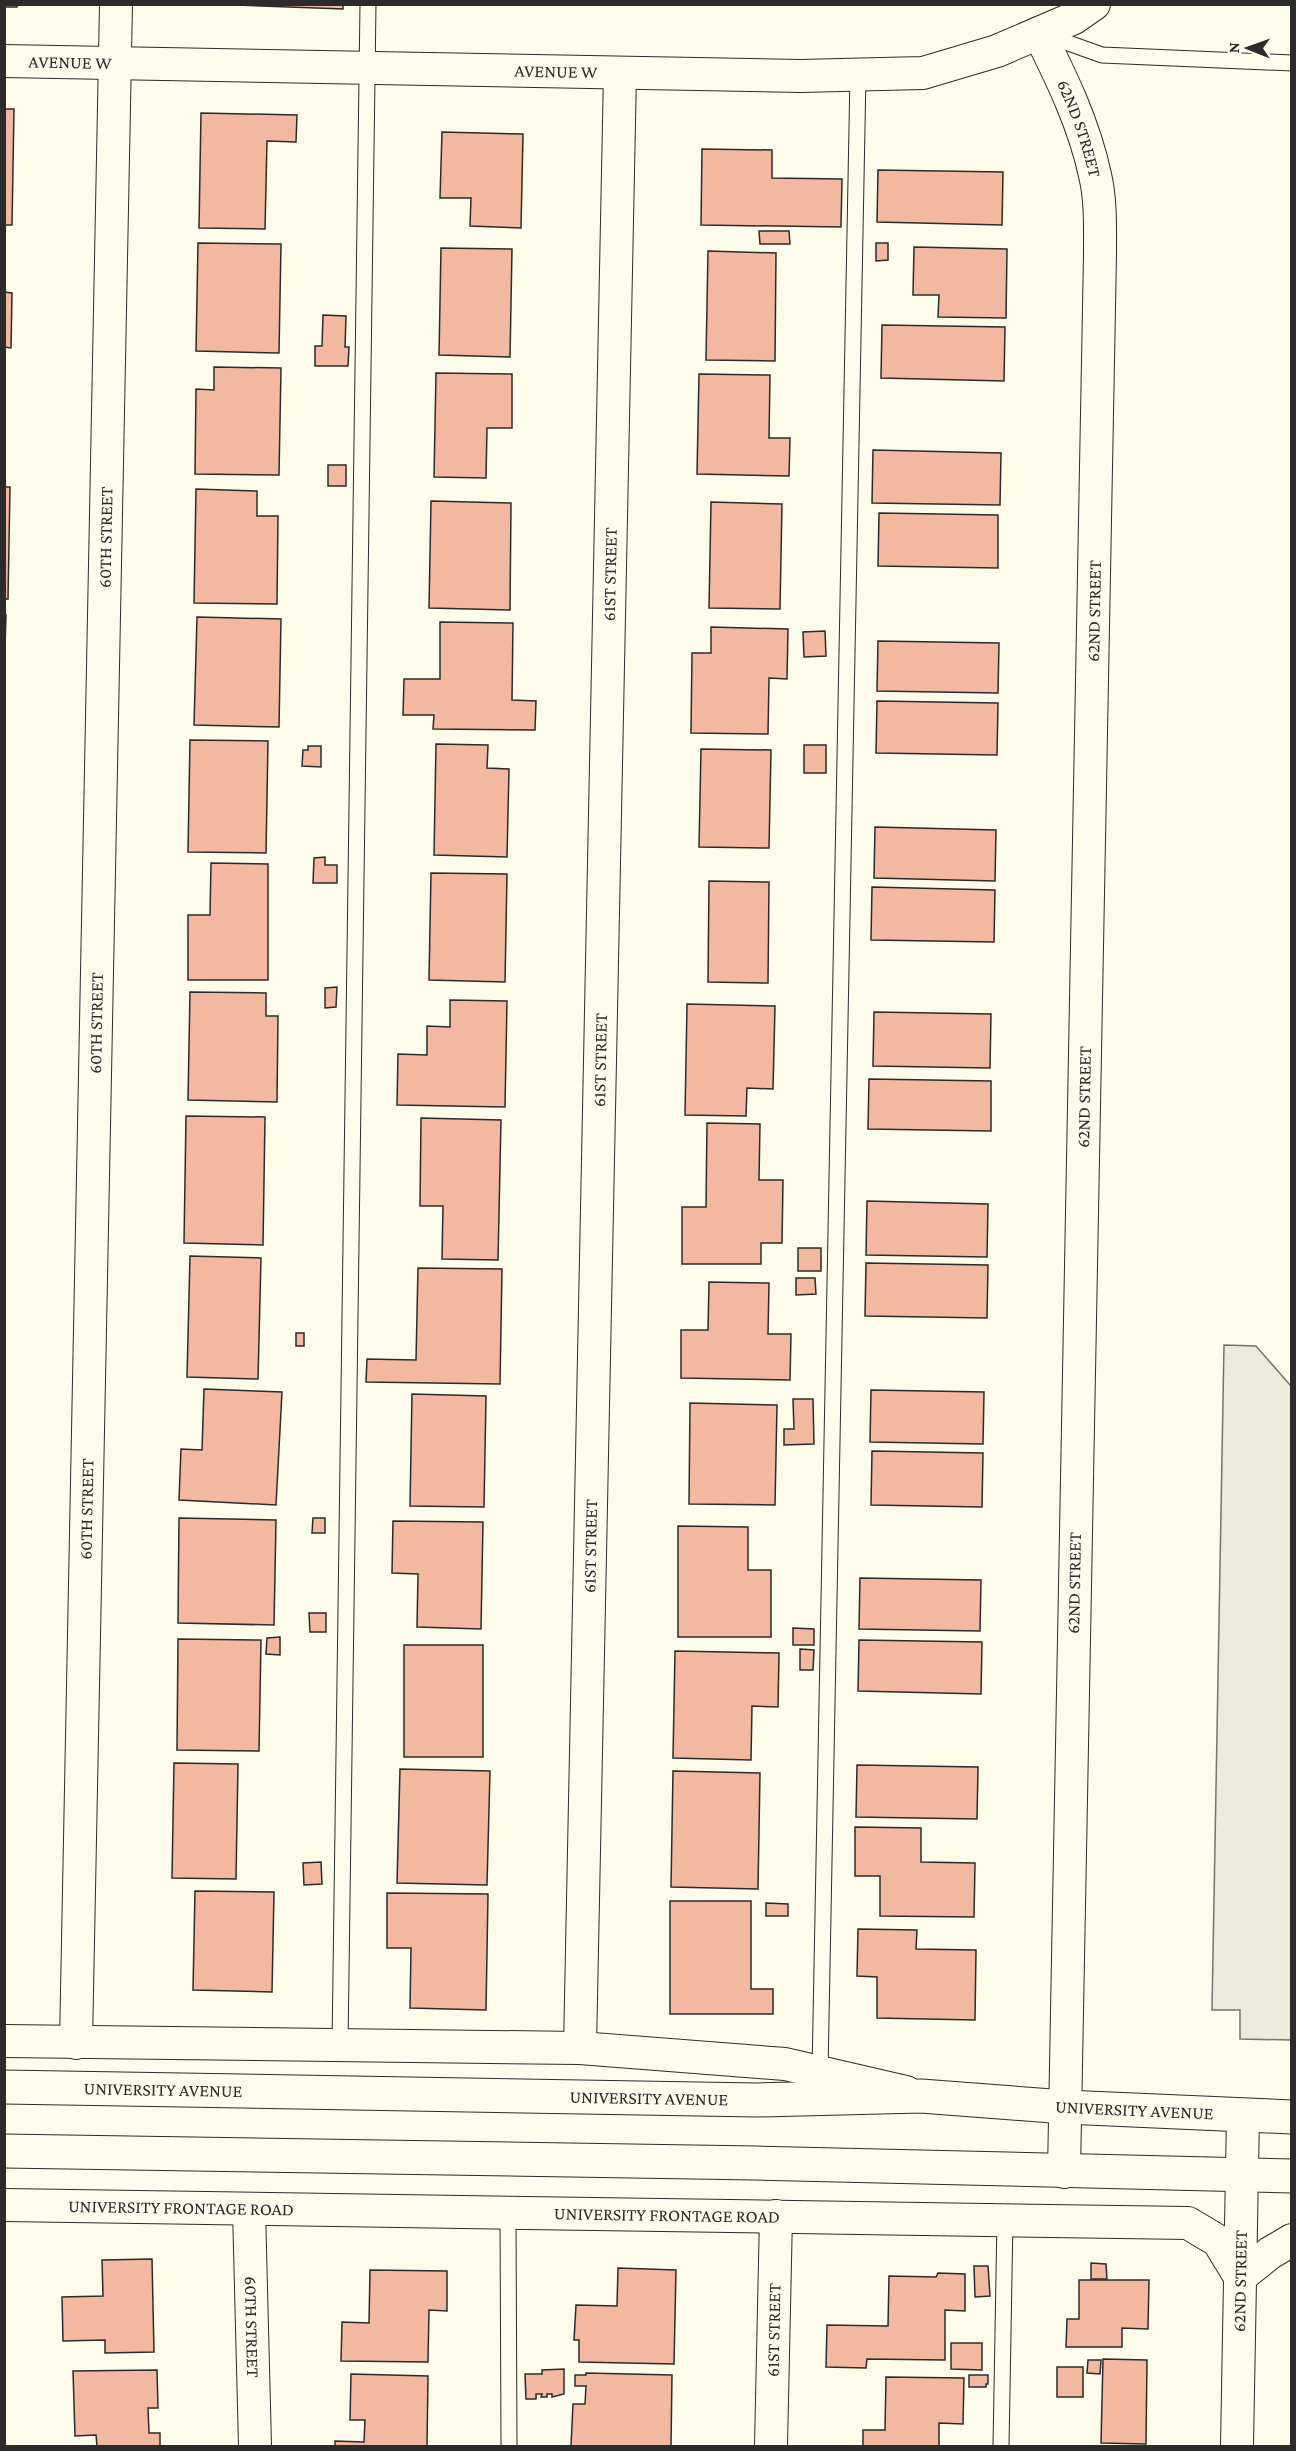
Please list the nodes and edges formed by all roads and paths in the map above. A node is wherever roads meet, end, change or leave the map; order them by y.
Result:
1 (116, 4) edge
2 (368, 4) edge
3 (1094, 4) edge
4 (1039, 33) junction
5 (4, 61) edge
6 (116, 63) junction
7 (1292, 63) edge
8 (367, 68) junction
9 (620, 73) junction
10 (858, 75) junction
11 (4, 2041) edge
12 (76, 2043) junction
13 (340, 2046) junction
14 (580, 2048) junction
15 (820, 2072) junction
16 (4, 2087) edge
17 (921, 2096) junction
18 (1065, 2107) junction
19 (1243, 2115) junction
20 (1292, 2116) edge
21 (4, 2151) edge
22 (1064, 2172) junction
23 (1243, 2174) junction
24 (1292, 2175) edge
25 (4, 2205) edge
26 (249, 2210) junction
27 (508, 2212) junction
28 (776, 2216) junction
29 (1005, 2219) junction
30 (1292, 2240) edge
31 (1240, 2277) junction
32 (255, 2446) edge
33 (509, 2446) edge
34 (771, 2446) edge
35 (1001, 2446) edge
36 (1237, 2446) edge

1 - 6 street, 60TH STREET
2 - 8 lane
3 - 4 street, AVENUE W
4 - 7 lane
4 - 10 street, AVENUE W
4 - 18 street, 62ND STREET
5 - 6 street, AVENUE W
6 - 8 street, AVENUE W
6 - 12 street, 60TH STREET
8 - 9 street, AVENUE W
8 - 13 lane
9 - 10 street, AVENUE W
9 - 14 street, 61ST STREET
10 - 15 lane
11 - 12 street
12 - 13 street
13 - 14 street
14 - 15 street
15 - 17 street
16 - 17 main road, UNIVERSITY AVENUE
17 - 18 main road, UNIVERSITY AVENUE
18 - 19 main road, UNIVERSITY AVENUE
18 - 22 street, 62ND STREET
19 - 20 main road, UNIVERSITY AVENUE
19 - 23 street, 62ND STREET
21 - 22 main road
22 - 23 main road
23 - 24 main road
23 - 31 street, 62ND STREET
25 - 26 street, UNIVERSITY FRONTAGE ROAD
26 - 27 street, UNIVERSITY FRONTAGE ROAD
26 - 32 street, 60TH STREET
27 - 28 street, UNIVERSITY FRONTAGE ROAD
27 - 33 lane
28 - 29 street, UNIVERSITY FRONTAGE ROAD
28 - 34 street, 61ST STREET
29 - 31 street, UNIVERSITY FRONTAGE ROAD
29 - 35 lane
30 - 31 street
31 - 36 street, 62ND STREET

